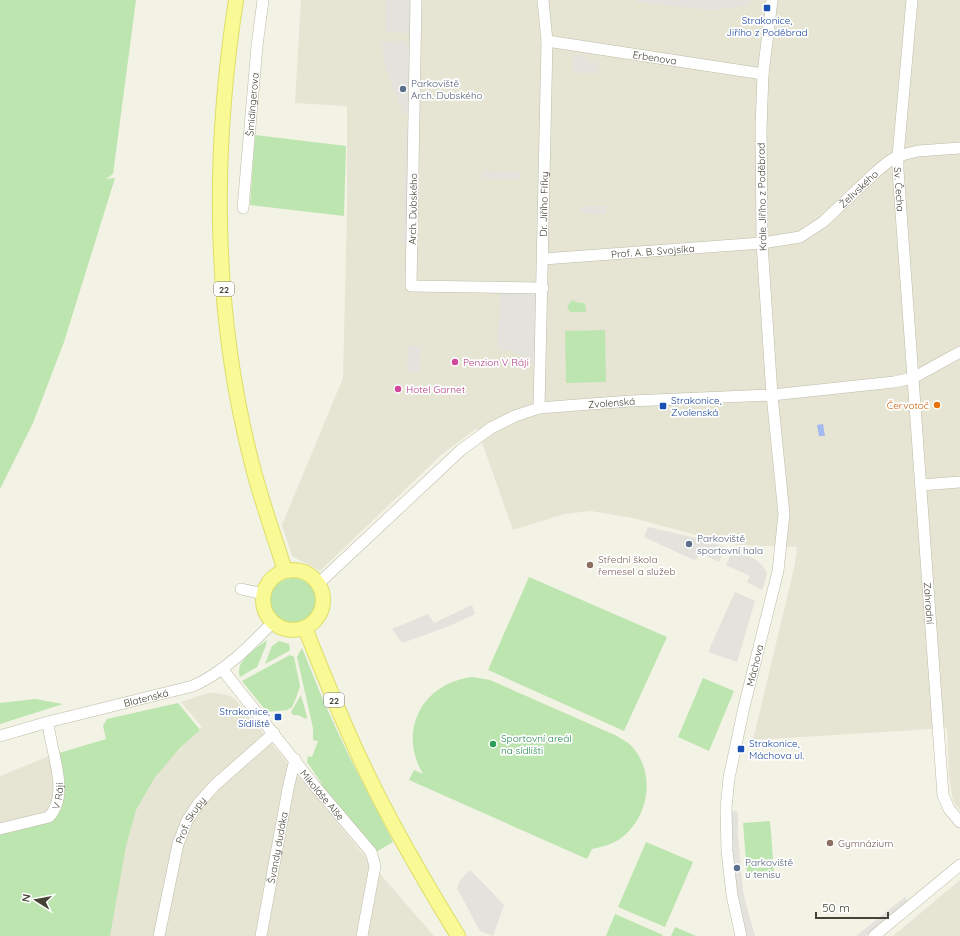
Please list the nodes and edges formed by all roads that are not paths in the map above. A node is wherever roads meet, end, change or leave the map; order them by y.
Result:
1 (236, 0) edge
2 (263, 0) edge
3 (416, 0) edge
4 (543, 0) edge
5 (772, 0) edge
6 (912, 0) edge
7 (547, 40) junction
8 (763, 74) junction
9 (960, 148) edge
10 (898, 156) junction
11 (243, 208) dead end
12 (762, 243) junction
13 (543, 258) junction
14 (543, 288) junction
15 (960, 352) edge
16 (913, 378) junction
17 (772, 394) junction
18 (539, 408) junction
19 (960, 482) edge
20 (921, 485) junction
21 (284, 571) junction
22 (318, 584) junction
23 (241, 589) dead end
24 (264, 594) junction
25 (273, 622) junction
26 (305, 628) junction
27 (222, 669) junction
28 (48, 722) junction
29 (274, 733) junction
30 (0, 736) edge
31 (295, 760) junction
32 (960, 822) edge
33 (0, 829) edge
34 (960, 865) edge
35 (159, 936) edge
36 (261, 936) edge
37 (362, 936) edge
38 (458, 936) edge
39 (741, 936) edge
40 (874, 936) edge

1 - 21 main road, 22
2 - 11 street, Šmidingerova
3 - 14 street, Arch. Dubského
4 - 7 street, Dr. Jiřího Fifky
5 - 8 street, Krále Jiřího z Poděbrad
6 - 10 street, Sv. Čecha
7 - 8 street, Erbenova
7 - 13 street, Dr. Jiřího Fifky
8 - 12 street, Krále Jiřího z Poděbrad
9 - 10 street, Želivského
10 - 12 street, Želivského
10 - 16 street, Sv. Čecha
12 - 13 street, Prof. A. B. Svojsíka
12 - 17 street, Krále Jiřího z Poděbrad
13 - 14 street, Dr. Jiřího Fifky
14 - 18 street, Dr. Jiřího Fifky
15 - 16 street, Zvolenská
16 - 17 street, Zvolenská
16 - 20 street, Zahradní
17 - 18 street, Zvolenská
17 - 39 street, Máchova
18 - 22 street, Zvolenská
19 - 20 street
20 - 32 street, Zahradní
21 - 22 main road
21 - 24 main road
22 - 26 main road
23 - 24 street
24 - 25 main road
25 - 26 main road
25 - 27 street, Blatenská
26 - 38 main road, 22
27 - 28 street, Blatenská
27 - 29 street, Mikoláše Alše
28 - 30 street, Blatenská
28 - 33 street, V Ráji
29 - 31 street, Mikoláše Alše
29 - 35 street, Prof. Skupy
31 - 36 street, Švandy dudáka
31 - 37 street, Mikoláše Alše
34 - 40 street

